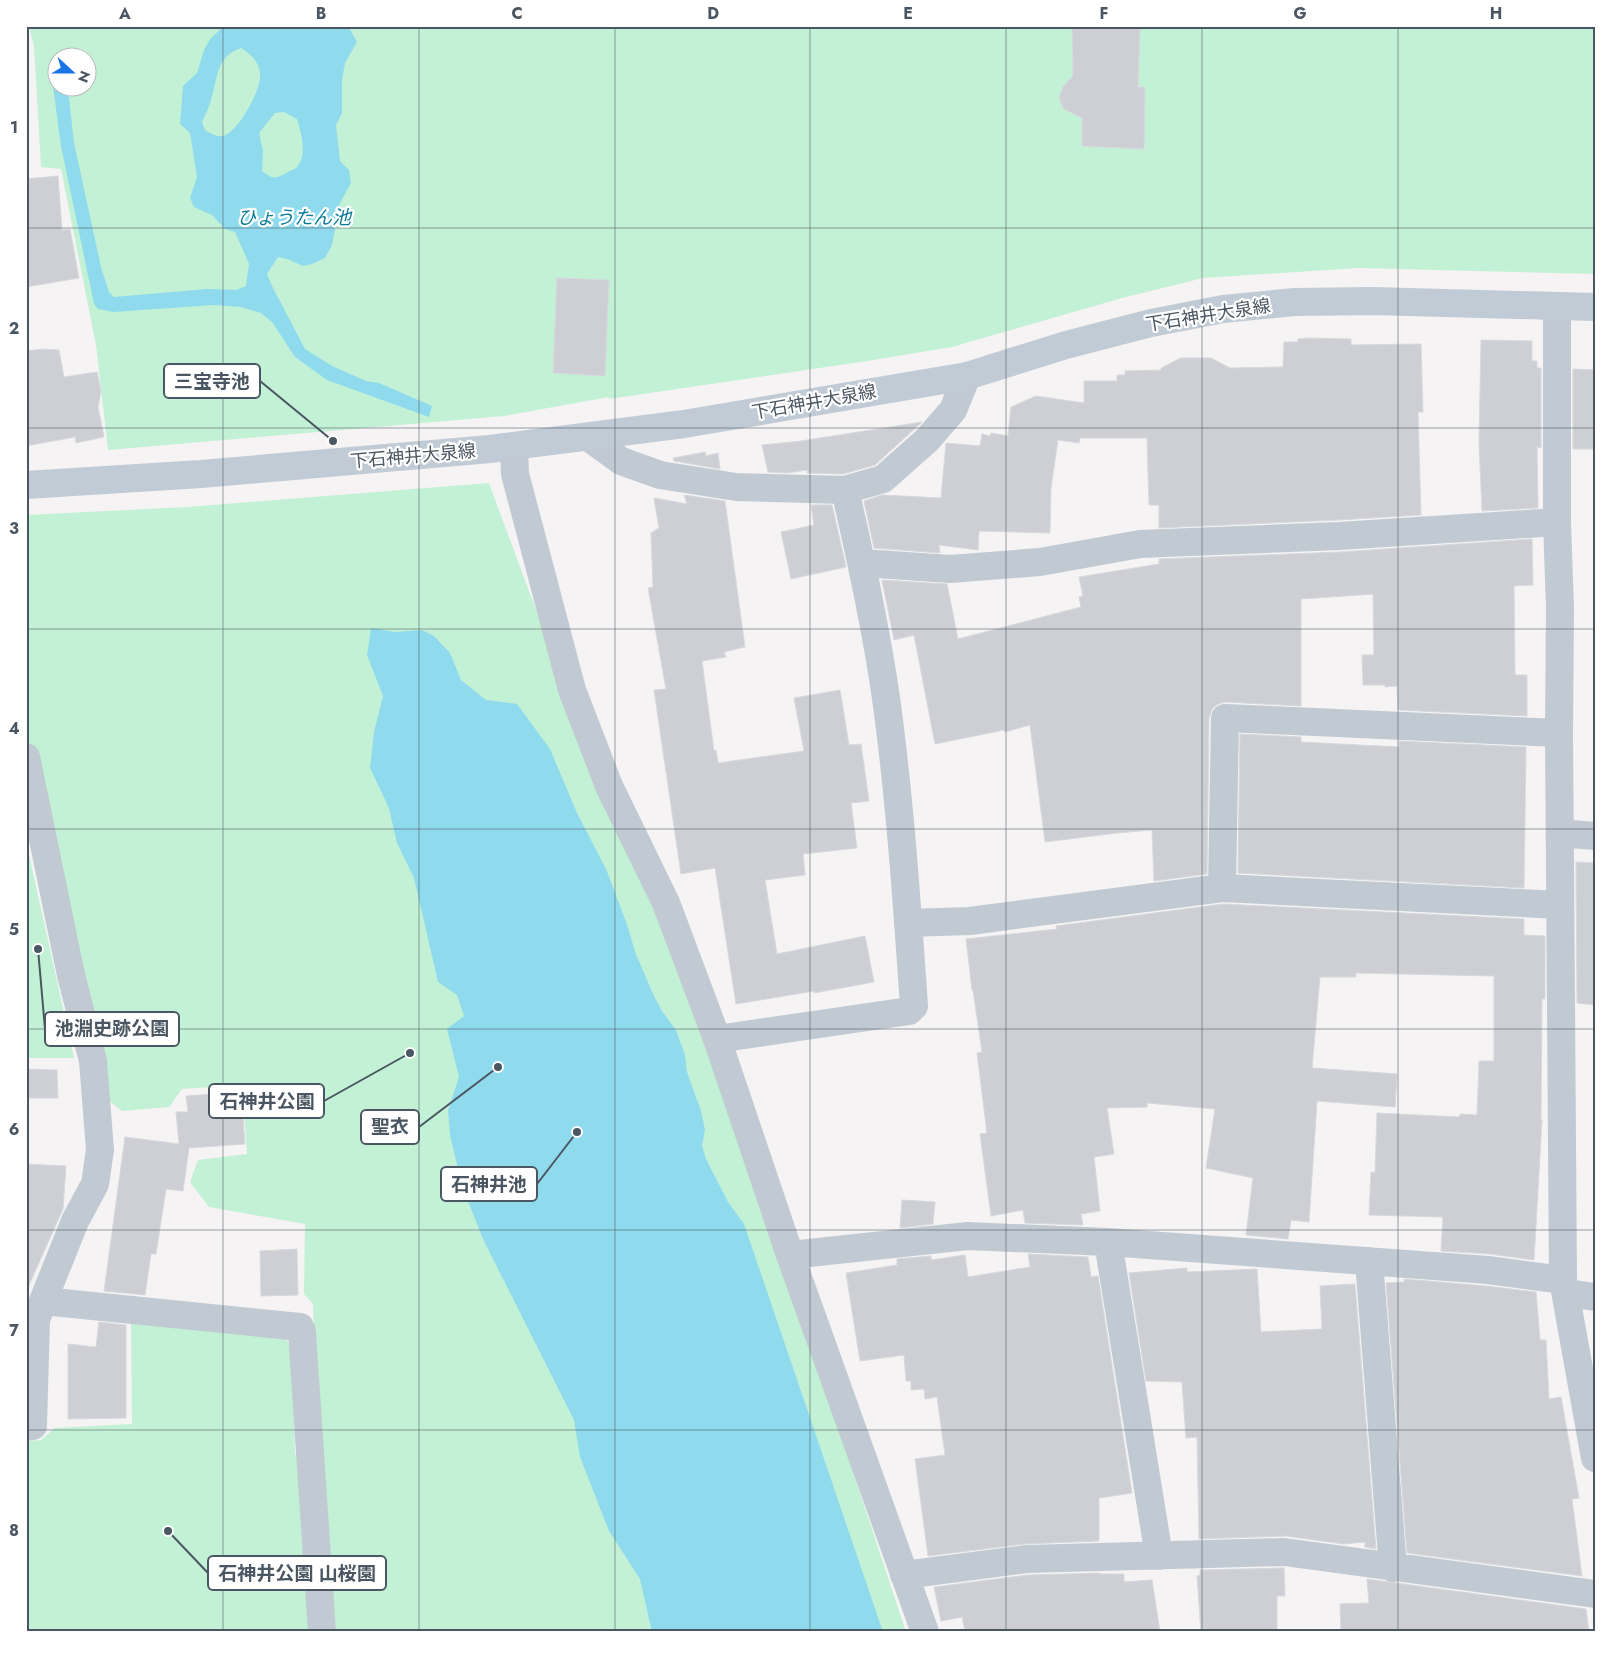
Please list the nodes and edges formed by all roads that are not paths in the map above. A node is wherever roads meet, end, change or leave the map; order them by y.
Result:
1 (1557, 306) junction
2 (1595, 307) edge
3 (967, 376) junction
4 (588, 438) junction
5 (514, 447) junction
6 (26, 485) edge
7 (845, 490) junction
8 (1558, 522) junction
9 (862, 563) junction
10 (1559, 732) junction
11 (26, 757) edge
12 (1560, 833) junction
13 (1595, 836) edge
14 (1222, 888) junction
15 (1560, 906) junction
16 (908, 923) junction
17 (717, 1039) junction
18 (1108, 1242) junction
19 (790, 1255) junction
20 (1369, 1261) junction
21 (1565, 1287) junction
22 (1595, 1297) edge
23 (43, 1300) junction
24 (26, 1427) edge
25 (1595, 1458) edge
26 (1160, 1556) junction
27 (1393, 1568) junction
28 (904, 1575) junction
29 (1595, 1594) edge
30 (322, 1632) edge
31 (925, 1632) edge

1 - 2 main road, 下石神井大泉線
1 - 3 main road, 下石神井大泉線
1 - 8 street
3 - 4 main road, 下石神井大泉線
3 - 7 street
4 - 5 main road, 下石神井大泉線
4 - 7 street
5 - 6 main road, 下石神井大泉線
5 - 17 street
7 - 9 street
8 - 9 street
8 - 10 street
9 - 16 street
10 - 12 street
10 - 14 street
11 - 23 street
12 - 13 street
12 - 15 street
14 - 15 street
14 - 16 street
15 - 21 street
16 - 17 street
17 - 19 street
18 - 19 street
18 - 20 street
18 - 26 street
19 - 28 street
20 - 21 street
20 - 27 street
21 - 22 street
21 - 25 street
23 - 24 street
23 - 30 street
26 - 27 street
26 - 28 street
27 - 29 street
28 - 31 street

